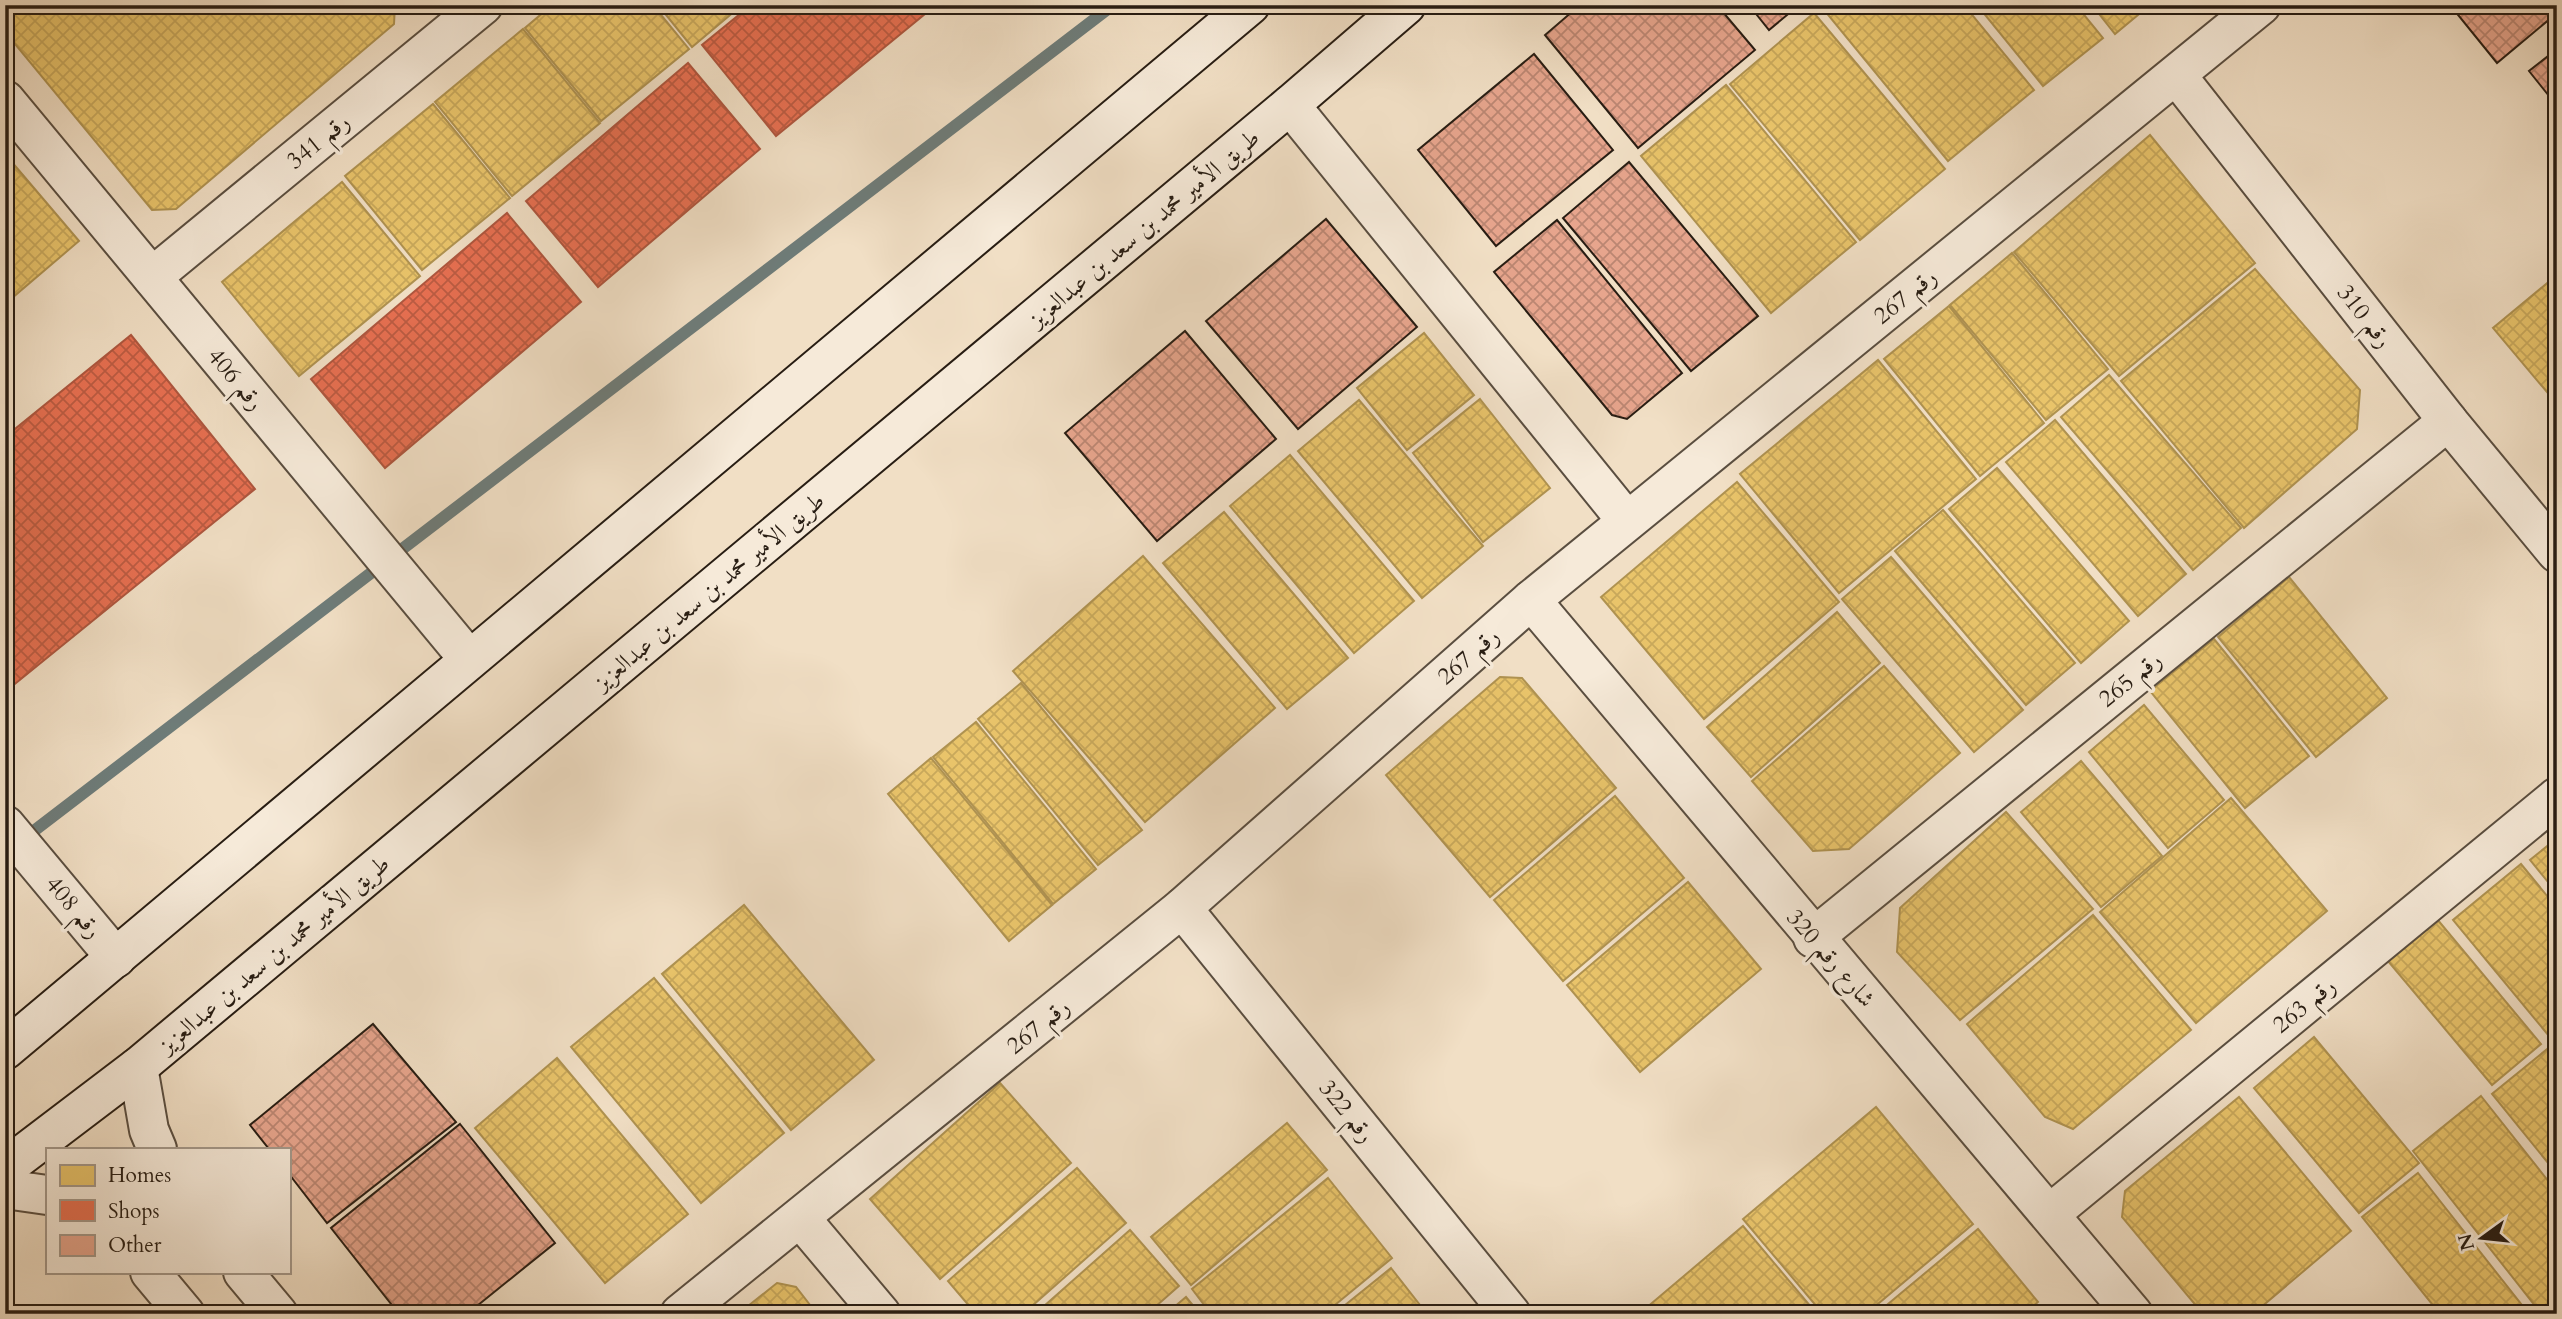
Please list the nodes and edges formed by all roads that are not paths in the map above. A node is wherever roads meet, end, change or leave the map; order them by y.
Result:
1 (1250, 5) edge
2 (1406, 5) edge
3 (2261, 5) edge
4 (459, 13) edge
5 (2177, 76) junction
6 (5, 100) edge
7 (1290, 106) junction
8 (152, 277) junction
9 (2448, 421) junction
10 (1627, 521) junction
11 (2557, 553) edge
12 (1531, 600) junction
13 (468, 659) junction
14 (2557, 797) edge
15 (5, 824) edge
16 (1182, 908) junction
17 (1813, 938) junction
18 (116, 958) junction
19 (5, 1050) edge
20 (138, 1068) junction
21 (157, 1148) edge
22 (5, 1168) edge
23 (5, 1189) edge
24 (46, 1195) edge
25 (2051, 1213) junction
26 (801, 1219) junction
27 (152, 1274) edge
28 (245, 1274) edge
29 (185, 1314) edge
30 (278, 1314) edge
31 (680, 1314) edge
32 (881, 1314) edge
33 (1511, 1314) edge
34 (2133, 1314) edge

1 - 13 street
2 - 7 street, طريق الأمير محمد بن سعد بن عبدالعزيز
3 - 5 street, رقم 267
4 - 8 street, رقم 341
5 - 9 street, رقم 310
5 - 10 street, رقم 267
6 - 8 street, رقم 406
7 - 10 street
7 - 20 street, طريق الأمير محمد بن سعد بن عبدالعزيز
8 - 13 street, رقم 406
9 - 11 street, رقم 310
9 - 17 street, رقم 265
10 - 12 street, رقم 267
12 - 16 street, رقم 267
12 - 17 street, شارع رقم 320
13 - 18 street
14 - 25 street, رقم 263
15 - 18 street, رقم 408
16 - 26 street, رقم 267
16 - 33 street, رقم 322
17 - 25 street, شارع رقم 320
18 - 19 street
20 - 21 street
20 - 22 street, طريق الأمير محمد بن سعد بن عبدالعزيز
23 - 24 street
25 - 34 street, شارع رقم 320
26 - 31 street, رقم 267
26 - 32 street
27 - 29 street
28 - 30 street

